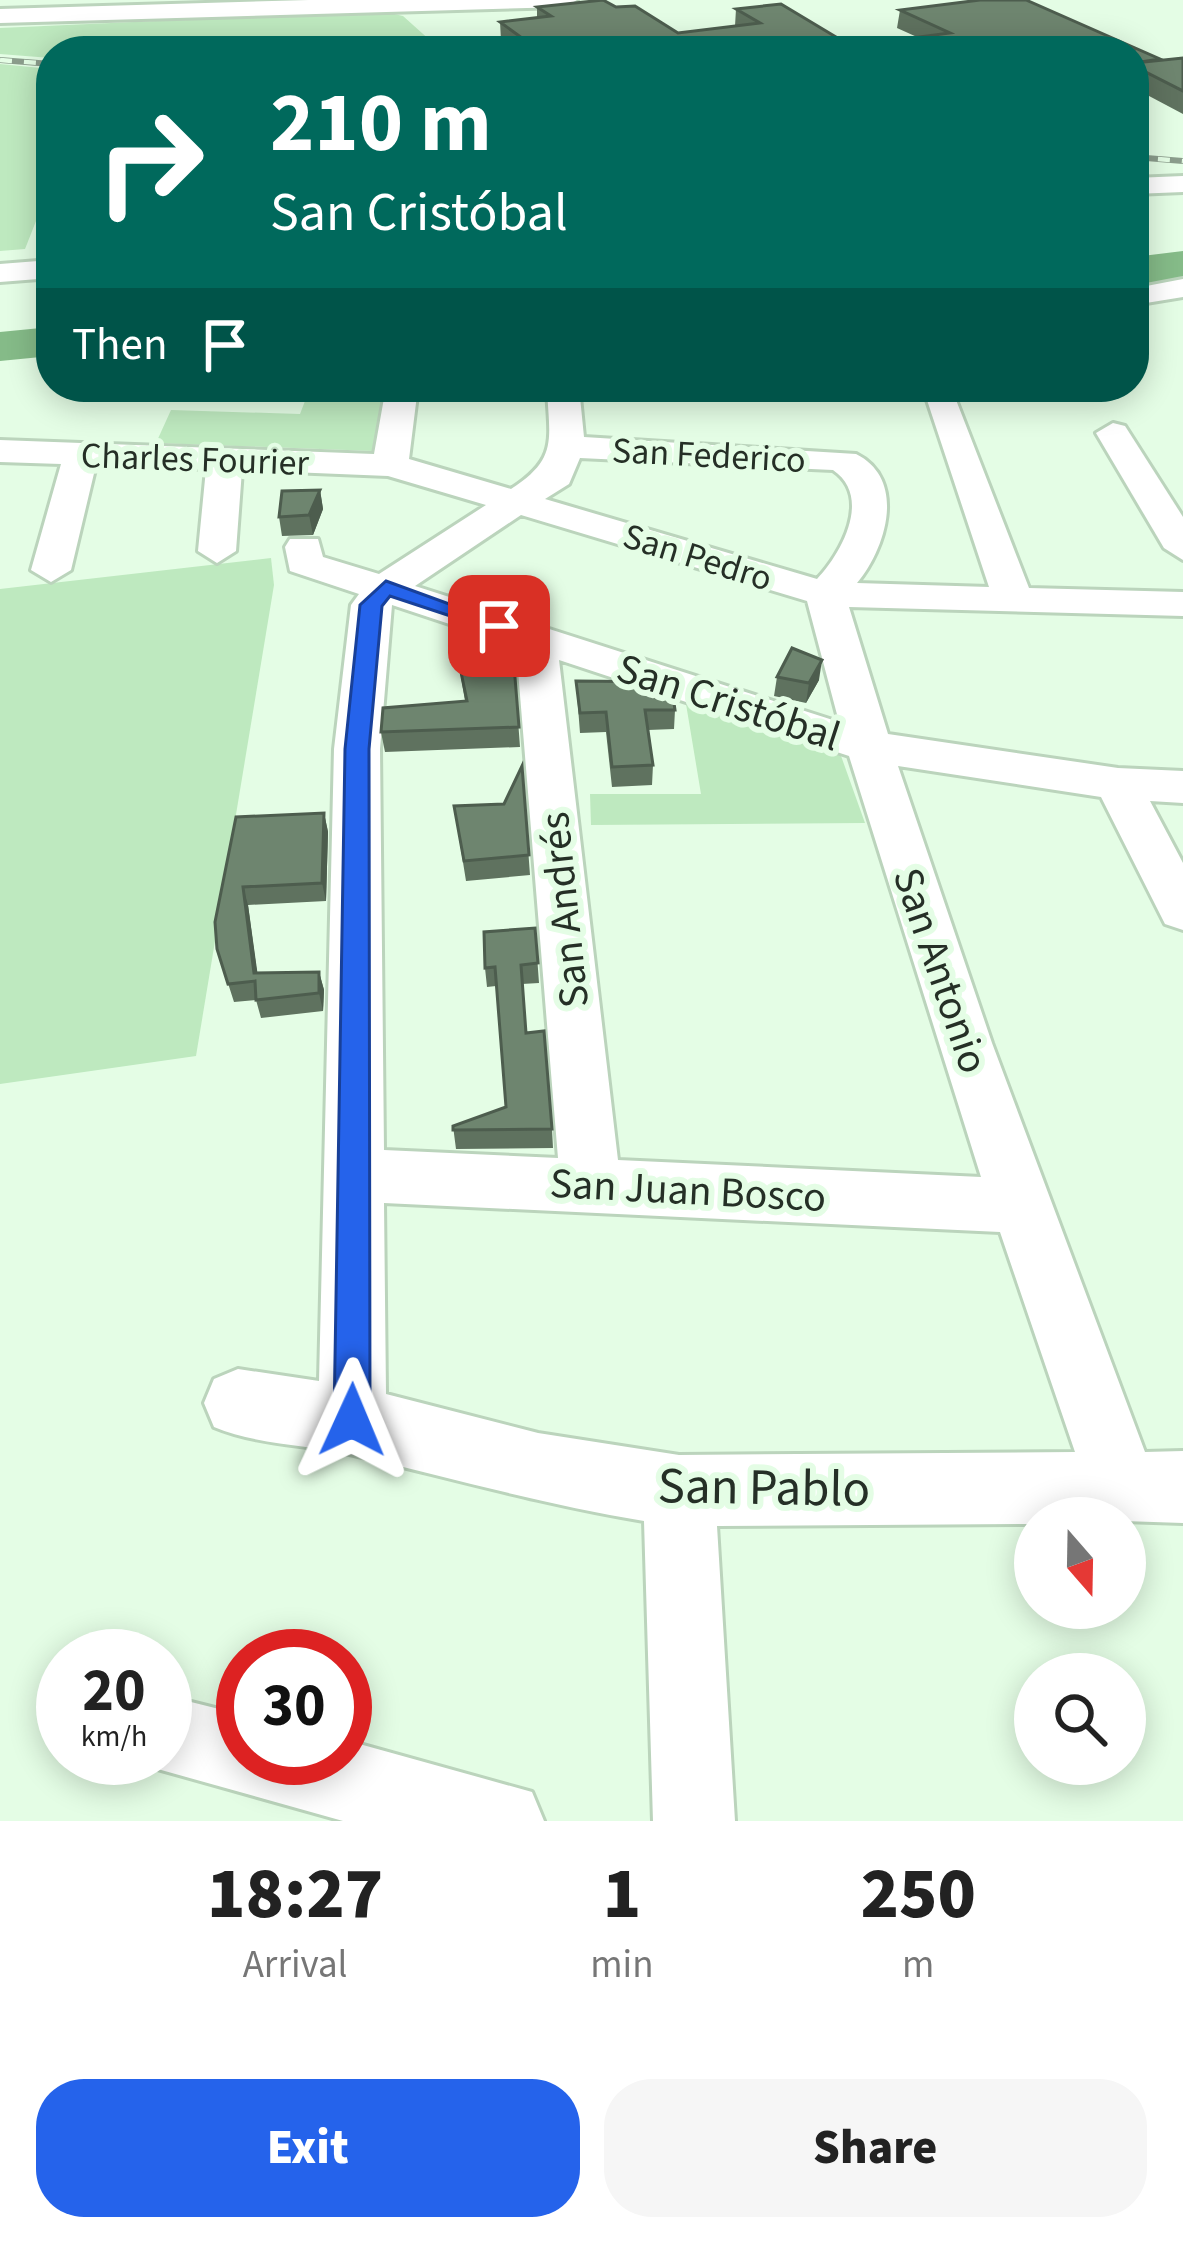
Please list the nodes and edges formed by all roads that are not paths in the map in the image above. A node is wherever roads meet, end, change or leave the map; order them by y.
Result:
1 (214, 0) edge
2 (565, 0) edge
3 (0, 6) edge
4 (0, 20) edge
5 (1183, 184) edge
6 (1149, 185) edge
7 (36, 270) edge
8 (0, 273) edge
9 (1183, 288) edge
10 (1149, 294) edge
11 (400, 402) edge
12 (563, 402) edge
13 (944, 402) edge
14 (1113, 433) dead end
15 (567, 447) junction
16 (0, 451) edge
17 (81, 454) junction
18 (225, 461) junction
19 (390, 465) junction
20 (520, 503) junction
21 (304, 547) dead end
22 (1183, 548) edge
23 (217, 551) dead end
24 (51, 570) dead end
25 (386, 588) junction
26 (825, 594) junction
27 (1014, 601) junction
28 (1183, 604) edge
29 (536, 638) junction
30 (867, 746) junction
31 (1118, 784) junction
32 (1183, 787) edge
33 (1183, 911) edge
34 (355, 1175) junction
35 (590, 1182) junction
36 (1021, 1206) junction
37 (238, 1403) dead end
38 (352, 1420) junction
39 (1152, 1486) edge
40 (679, 1491) junction
41 (362, 1785) edge
42 (503, 1821) edge
43 (694, 1821) edge

1 - 3 main road
2 - 4 main road
5 - 6 street
7 - 8 street
9 - 10 street
11 - 19 street
12 - 15 street
13 - 27 street
14 - 22 street
15 - 20 street
15 - 26 street, San Federico
16 - 17 street, Charles Fourier
17 - 18 street, Charles Fourier
17 - 24 street
18 - 19 street, Charles Fourier
18 - 23 street
19 - 20 street, San Pedro
20 - 25 street
20 - 26 street, San Pedro
21 - 25 street, San Cristóbal
25 - 29 street, San Cristóbal
25 - 34 street
26 - 27 street, San Pedro
26 - 30 street, San Antonio
27 - 28 street, San Pedro
29 - 30 street, San Cristóbal
29 - 35 street, San Andrés
30 - 31 street, San Cristóbal
30 - 36 street, San Antonio
31 - 32 street, San Cristóbal
31 - 33 street
34 - 35 street, San Juan Bosco
34 - 38 street
35 - 36 street, San Juan Bosco
36 - 39 street, San Antonio
37 - 38 street, San Pablo
38 - 40 street, San Pablo
39 - 40 street, San Pablo
40 - 43 street
41 - 42 street

